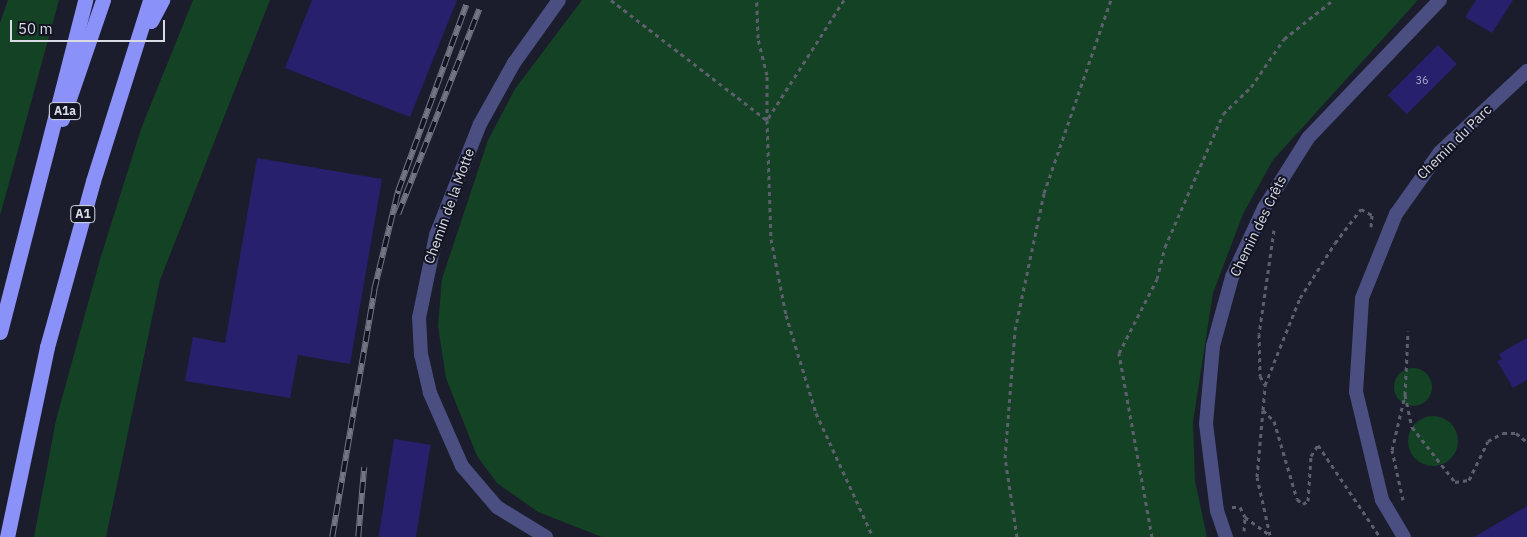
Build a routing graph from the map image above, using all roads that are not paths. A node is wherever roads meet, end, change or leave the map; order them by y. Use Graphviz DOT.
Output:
graph roads {
  1 [pos="85,0"];
  2 [pos="103,0"];
  3 [pos="150,0"];
  4 [pos="162,0"];
  5 [pos="559,0"];
  6 [pos="1440,0"];
  7 [pos="1527,71"];
  8 [pos="124,82"];
  9 [pos="27,222"];
  10 [pos="0,332"];
  11 [pos="1401,532"];
  12 [pos="7,537"];
  13 [pos="546,537"];
  14 [pos="1226,537"];
  1 -- 9 [label="highway"];
  2 -- 9 [label="highway, A1a"];
  3 -- 8 [label="highway"];
  4 -- 8 [label="highway, A1"];
  5 -- 13 [label="street, Chemin de la Motte"];
  6 -- 14 [label="street, Chemin des Crêts"];
  7 -- 11 [label="street, Chemin du Parc"];
  8 -- 12 [label="highway, A1"];
  9 -- 10 [label="highway"];
}
